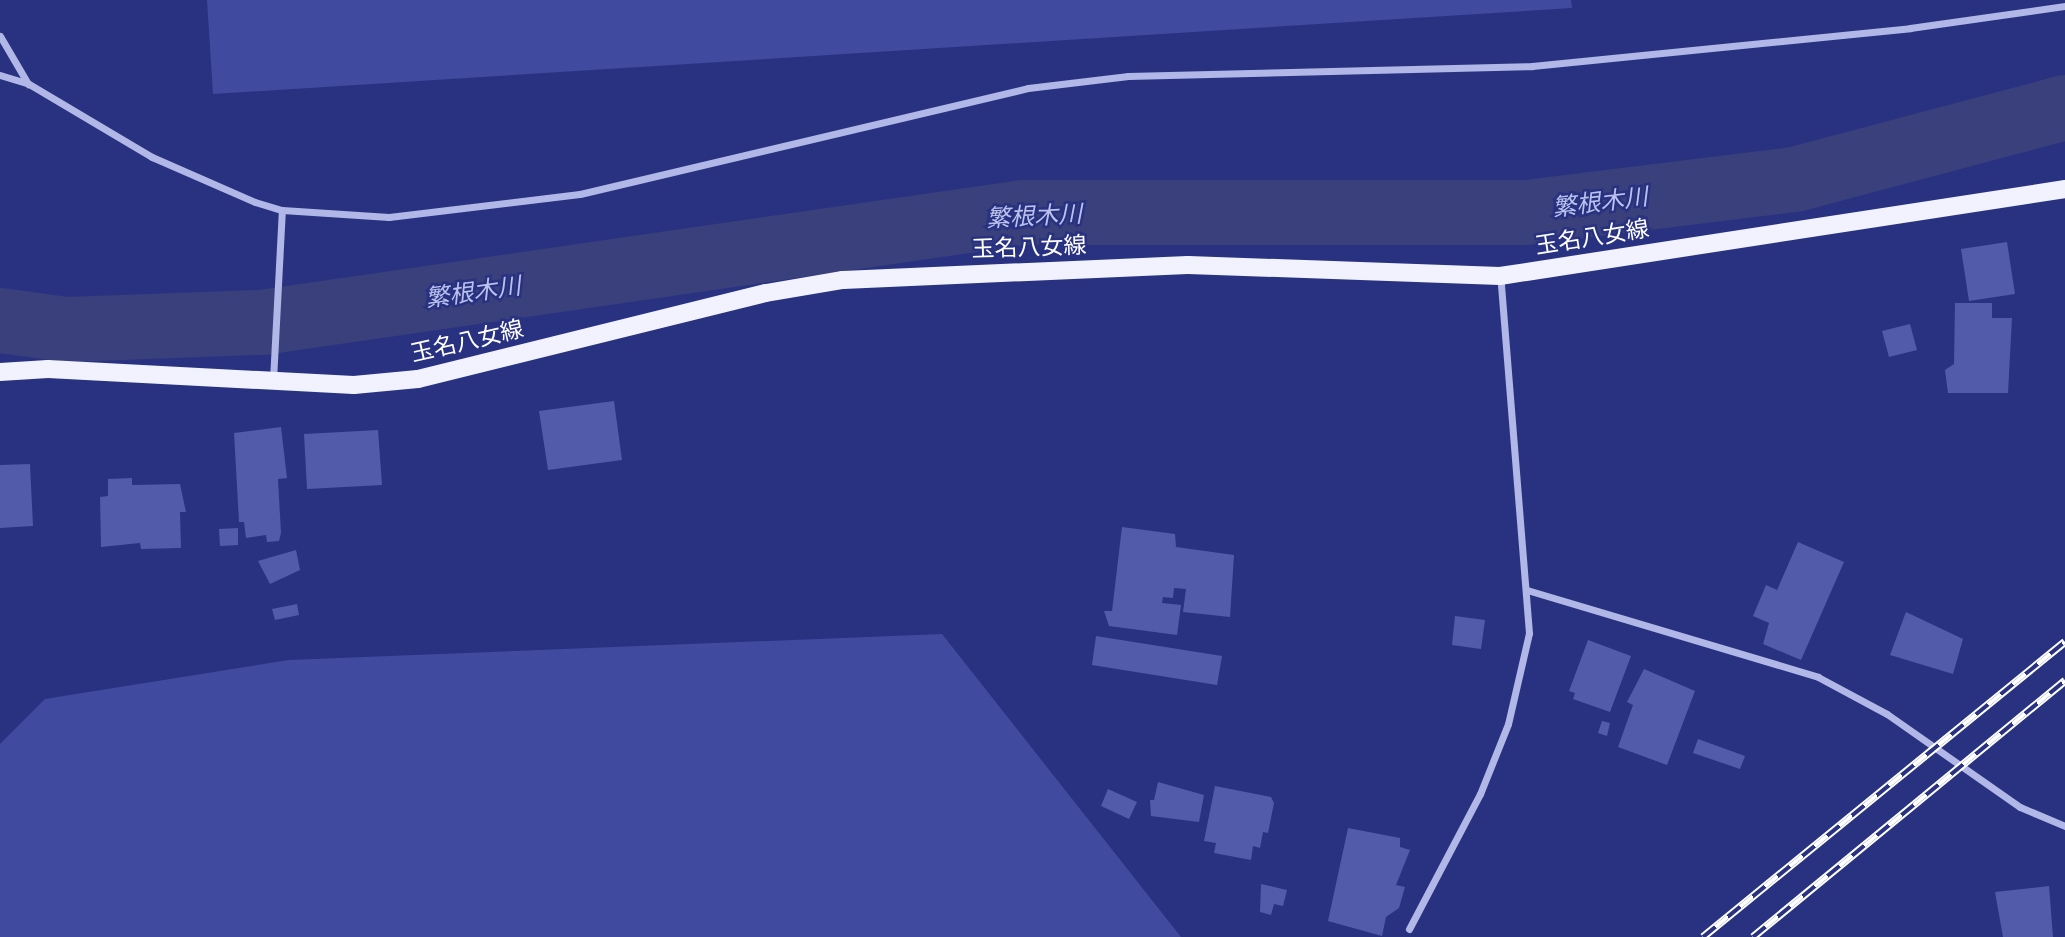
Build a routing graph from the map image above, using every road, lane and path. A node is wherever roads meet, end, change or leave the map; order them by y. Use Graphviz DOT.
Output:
graph roads {
  1 [pos="2065,6"];
  2 [pos="0,36"];
  3 [pos="0,75"];
  4 [pos="29,84"];
  5 [pos="2065,189"];
  6 [pos="282,209"];
  7 [pos="1500,276"];
  8 [pos="0,372"];
  9 [pos="273,372"];
  10 [pos="1527,590"];
  11 [pos="2065,826"];
  12 [pos="1409,929"];
  1 -- 6 [label="street"];
  2 -- 4 [label="street"];
  3 -- 4 [label="street"];
  4 -- 6 [label="street"];
  5 -- 7 [label="main road, 玉名八女線"];
  6 -- 9 [label="street"];
  7 -- 9 [label="main road, 玉名八女線"];
  7 -- 10 [label="street"];
  8 -- 9 [label="main road, 玉名八女線"];
  10 -- 11 [label="street"];
  10 -- 12 [label="street"];
}
